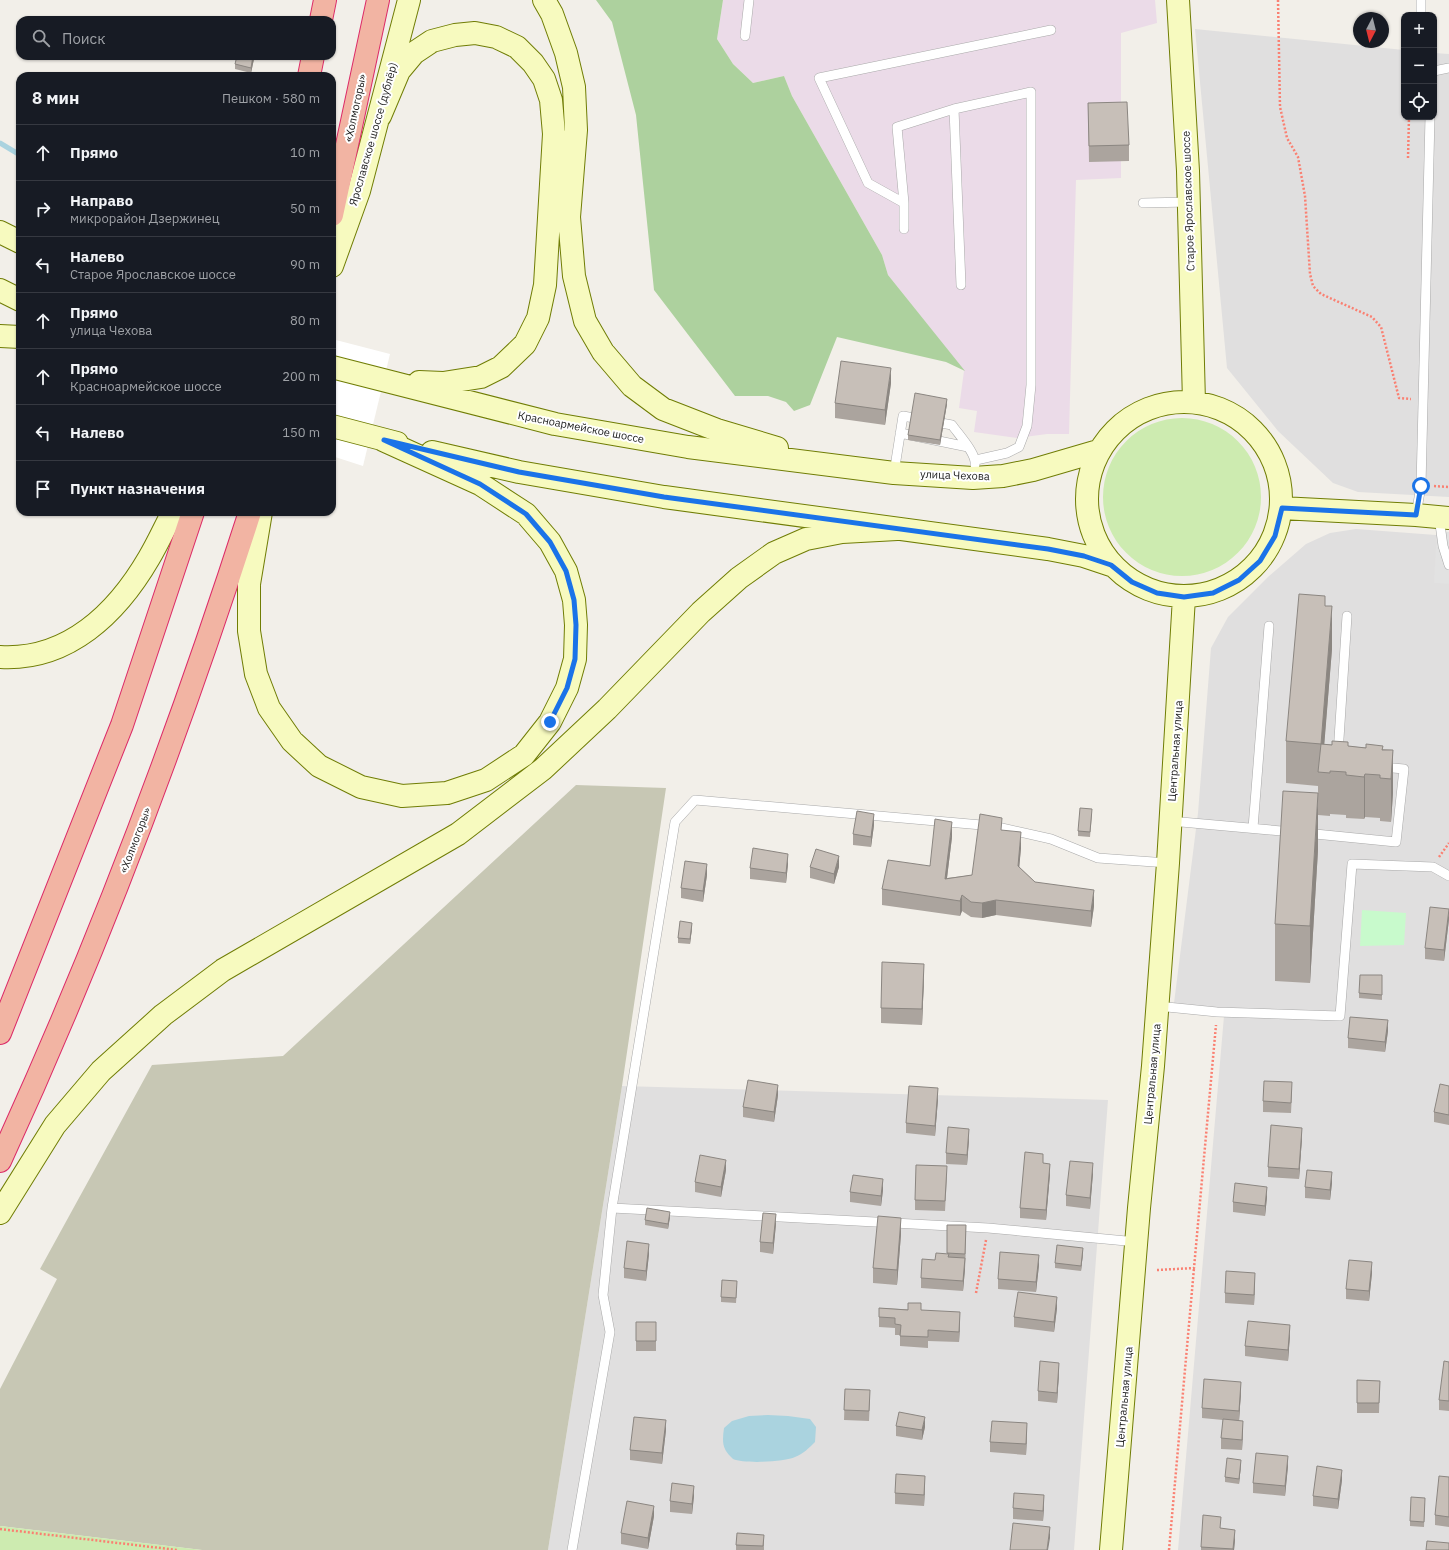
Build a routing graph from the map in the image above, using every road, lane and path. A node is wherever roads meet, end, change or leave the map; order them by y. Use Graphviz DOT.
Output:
graph roads {
  1 [pos="325,0"];
  2 [pos="378,0"];
  3 [pos="409,0"];
  4 [pos="544,0"];
  5 [pos="749,0"];
  6 [pos="1178,0"];
  7 [pos="1278,0"];
  8 [pos="1421,0"];
  9 [pos="1421,12"];
  10 [pos="322,16"];
  11 [pos="1051,30"];
  12 [pos="745,36"];
  13 [pos="312,60"];
  14 [pos="1449,68"];
  15 [pos="1437,70"];
  16 [pos="310,72"];
  17 [pos="954,109"];
  18 [pos="380,116"];
  19 [pos="1409,120"];
  20 [pos="1430,120"];
  21 [pos="1408,158"];
  22 [pos="336,196"];
  23 [pos="1189,202"];
  24 [pos="904,203"];
  25 [pos="1143,203"];
  26 [pos="904,230"];
  27 [pos="0,232"];
  28 [pos="16,240"];
  29 [pos="336,255"];
  30 [pos="961,285"];
  31 [pos="0,290"];
  32 [pos="16,298"];
  33 [pos="0,300"];
  34 [pos="16,306"];
  35 [pos="0,336"];
  36 [pos="16,337"];
  37 [pos="336,368"];
  38 [pos="383,382"];
  39 [pos="1424,401"];
  40 [pos="1194,402"];
  41 [pos="336,427"];
  42 [pos="900,433"];
  43 [pos="377,438"];
  44 [pos="968,447"];
  45 [pos="1098,451"];
  46 [pos="833,465"];
  47 [pos="974,469"];
  48 [pos="894,473"];
  49 [pos="1282,508"];
  50 [pos="1416,515"];
  51 [pos="171,516"];
  52 [pos="192,516"];
  53 [pos="249,516"];
  54 [pos="260,516"];
  55 [pos="1444,518"];
  56 [pos="897,529"];
  57 [pos="1111,565"];
  58 [pos="1449,565"];
  59 [pos="1184,597"];
  60 [pos="1347,616"];
  61 [pos="1270,626"];
  62 [pos="0,657"];
  63 [pos="1337,764"];
  64 [pos="1374,767"];
  65 [pos="1170,821"];
  66 [pos="1253,828"];
  67 [pos="1168,863"];
  68 [pos="1449,876"];
  69 [pos="1158,1006"];
  70 [pos="1217,1012"];
  71 [pos="0,1033"];
  72 [pos="0,1161"];
  73 [pos="612,1208"];
  74 [pos="0,1213"];
  75 [pos="988,1228"];
  76 [pos="1137,1242"];
  77 [pos="1194,1268"];
  78 [pos="1157,1270"];
  79 [pos="976,1293"];
  80 [pos="0,1529"];
  81 [pos="177,1550"];
  82 [pos="572,1550"];
  83 [pos="1111,1550"];
  84 [pos="1169,1550"];
  1 -- 10 [label="highway"];
  2 -- 22 [label="highway, «Холмогоры»"];
  3 -- 18 [label="main road, Ярославское шоссе (дублёр)"];
  4 -- 46 [label="main road"];
  5 -- 12 [label="lane"];
  6 -- 23 [label="main road, Старое Ярославское шоссе"];
  7 -- 39 [label="path"];
  8 -- 9 [label="lane"];
  11 -- 24 [label="lane"];
  13 -- 16 [label="highway"];
  14 -- 15 [label="lane"];
  17 -- 24 [label="lane"];
  17 -- 30 [label="lane"];
  17 -- 47 [label="lane"];
  18 -- 29 [label="main road, Ярославское шоссе (дублёр)"];
  18 -- 38 [label="main road"];
  19 -- 21 [label="path"];
  20 -- 39 [label="lane"];
  23 -- 25 [label="lane"];
  23 -- 40 [label="main road, Старое Ярославское шоссе"];
  24 -- 26 [label="lane"];
  27 -- 28 [label="main road"];
  31 -- 32 [label="main road"];
  33 -- 34 [label="main road"];
  35 -- 36 [label="main road"];
  37 -- 38 [label="main road, Красноармейское шоссе"];
  38 -- 46 [label="main road, Красноармейское шоссе"];
  39 -- 50 [label="lane"];
  40 -- 45 [label="main road"];
  40 -- 49 [label="main road"];
  41 -- 43 [label="main road"];
  42 -- 44 [label="lane"];
  42 -- 44 [label="lane"];
  42 -- 48 [label="lane"];
  43 -- 54 [label="main road"];
  43 -- 56 [label="main road"];
  44 -- 47 [label="lane"];
  45 -- 47 [label="main road, улица Чехова"];
  45 -- 57 [label="main road"];
  46 -- 48 [label="main road, улица Чехова"];
  47 -- 48 [label="main road, улица Чехова"];
  49 -- 50 [label="main road"];
  49 -- 59 [label="main road"];
  50 -- 55 [label="main road"];
  51 -- 62 [label="main road"];
  52 -- 71 [label="highway"];
  53 -- 72 [label="highway, «Холмогоры»"];
  55 -- 58 [label="lane"];
  56 -- 57 [label="main road"];
  56 -- 74 [label="main road"];
  57 -- 59 [label="main road"];
  59 -- 65 [label="main road, Центральная улица"];
  60 -- 63 [label="lane"];
  61 -- 66 [label="lane"];
  64 -- 66 [label="lane"];
  65 -- 66 [label="lane"];
  65 -- 67 [label="main road, Центральная улица"];
  67 -- 69 [label="main road, Центральная улица"];
  67 -- 73 [label="lane"];
  68 -- 70 [label="lane"];
  69 -- 70 [label="lane"];
  69 -- 76 [label="main road, Центральная улица"];
  70 -- 77 [label="path"];
  73 -- 75 [label="lane"];
  73 -- 82 [label="lane"];
  75 -- 76 [label="lane"];
  75 -- 79 [label="path"];
  76 -- 83 [label="main road, Центральная улица"];
  77 -- 78 [label="path"];
  77 -- 84 [label="path"];
  80 -- 81 [label="path"];
}
